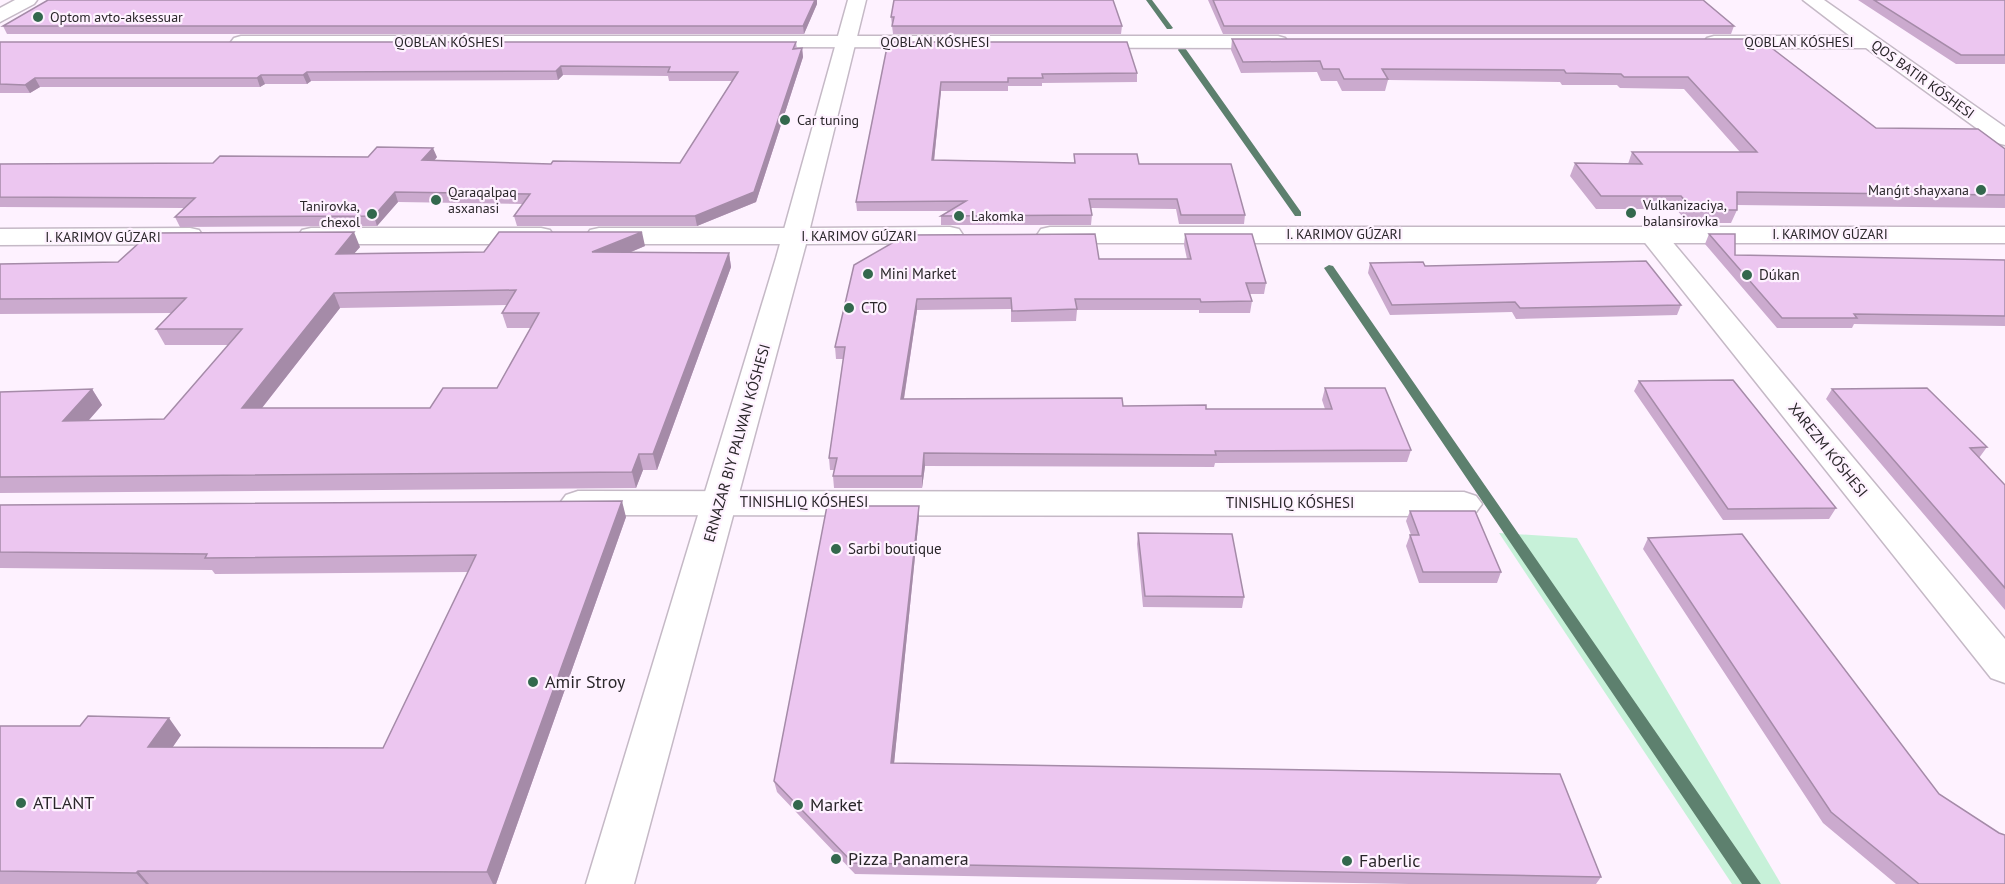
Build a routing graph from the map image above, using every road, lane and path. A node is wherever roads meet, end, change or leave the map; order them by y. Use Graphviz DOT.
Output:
graph roads {
  1 [pos="28,0"];
  2 [pos="857,0"];
  3 [pos="1812,0"];
  4 [pos="0,16"];
  5 [pos="226,42"];
  6 [pos="847,42"];
  7 [pos="1300,42"];
  8 [pos="1692,42"];
  9 [pos="1871,42"];
  10 [pos="2005,138"];
  11 [pos="1651,233"];
  12 [pos="979,235"];
  13 [pos="1026,235"];
  14 [pos="2005,235"];
  15 [pos="216,236"];
  16 [pos="288,236"];
  17 [pos="793,236"];
  18 [pos="0,237"];
  19 [pos="720,502"];
  20 [pos="544,503"];
  21 [pos="1464,504"];
  22 [pos="2005,667"];
  23 [pos="610,884"];
  1 -- 4 [label="street"];
  2 -- 6 [label="street, ERNAZAR BIY PALWAN KÓSHESI"];
  3 -- 9 [label="street"];
  5 -- 6 [label="street, QOBLAN KÓSHESI"];
  6 -- 7 [label="street, QOBLAN KÓSHESI"];
  6 -- 17 [label="street, ERNAZAR BIY PALWAN KÓSHESI"];
  8 -- 9 [label="street, QOBLAN KÓSHESI"];
  9 -- 10 [label="street"];
  11 -- 13 [label="street"];
  11 -- 14 [label="street"];
  11 -- 22 [label="street, XAREZM KÓSHESI"];
  12 -- 17 [label="street"];
  15 -- 18 [label="street"];
  16 -- 17 [label="street"];
  17 -- 19 [label="street, ERNAZAR BIY PALWAN KÓSHESI"];
  19 -- 20 [label="street"];
  19 -- 21 [label="street"];
  19 -- 23 [label="street, ERNAZAR BIY PALWAN KÓSHESI"];
}
